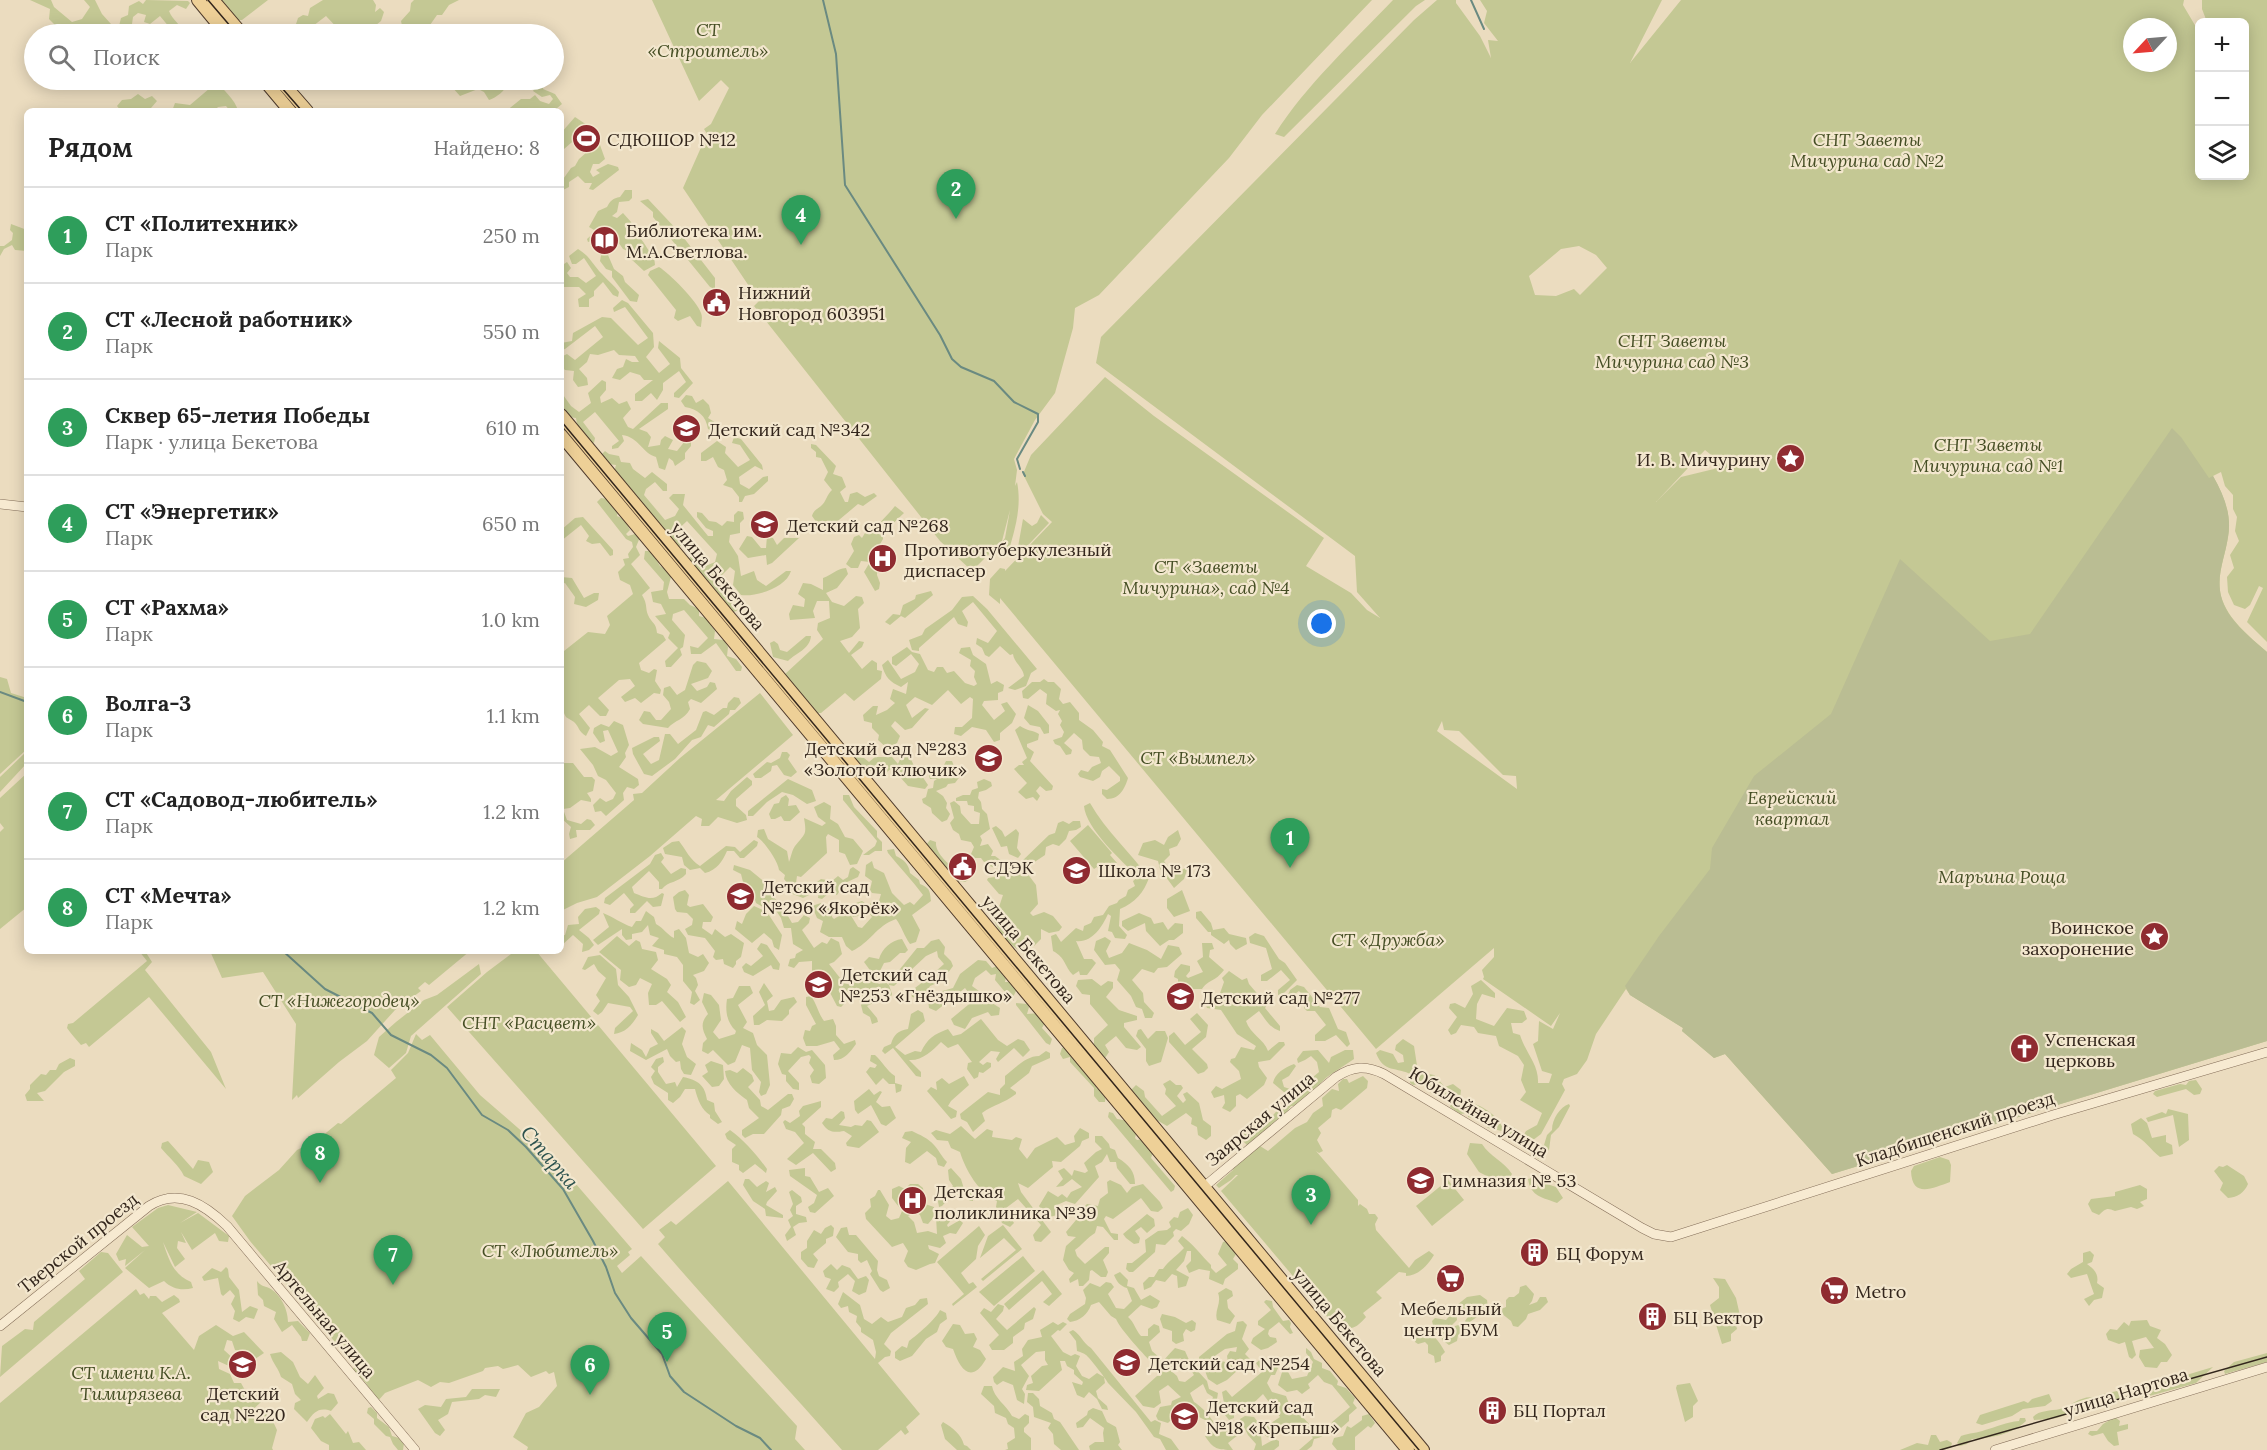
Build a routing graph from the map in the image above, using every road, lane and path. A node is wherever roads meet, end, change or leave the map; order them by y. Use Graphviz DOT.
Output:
graph roads {
  1 [pos="198,0"];
  2 [pos="213,0"];
  3 [pos="218,24"];
  4 [pos="233,24"];
  5 [pos="272,90"];
  6 [pos="289,90"];
  7 [pos="287,108"];
  8 [pos="304,108"];
  9 [pos="564,420"];
  10 [pos="564,439"];
  11 [pos="0,504"];
  12 [pos="24,507"];
  13 [pos="2267,1052"];
  14 [pos="1346,1071"];
  15 [pos="1199,1191"];
  16 [pos="211,1210"];
  17 [pos="1654,1234"];
  18 [pos="2,1326"];
  19 [pos="2267,1367"];
  20 [pos="415,1450"];
  21 [pos="1408,1450"];
  22 [pos="1423,1450"];
  23 [pos="1995,1450"];
  1 -- 3 [label="main road"];
  2 -- 4 [label="main road"];
  5 -- 7 [label="main road"];
  6 -- 8 [label="main road"];
  9 -- 15 [label="main road, улица Бекетова"];
  10 -- 15 [label="main road, улица Бекетова"];
  11 -- 12 [label="street"];
  13 -- 17 [label="street, Кладбищенский проезд"];
  14 -- 15 [label="street, Заярская улица"];
  14 -- 17 [label="street, Юбилейная улица"];
  15 -- 21 [label="main road, улица Бекетова"];
  15 -- 22 [label="main road, улица Бекетова"];
  16 -- 18 [label="street, Тверской проезд"];
  16 -- 20 [label="street, Артельная улица"];
  19 -- 23 [label="street, улица Нартова"];
}
